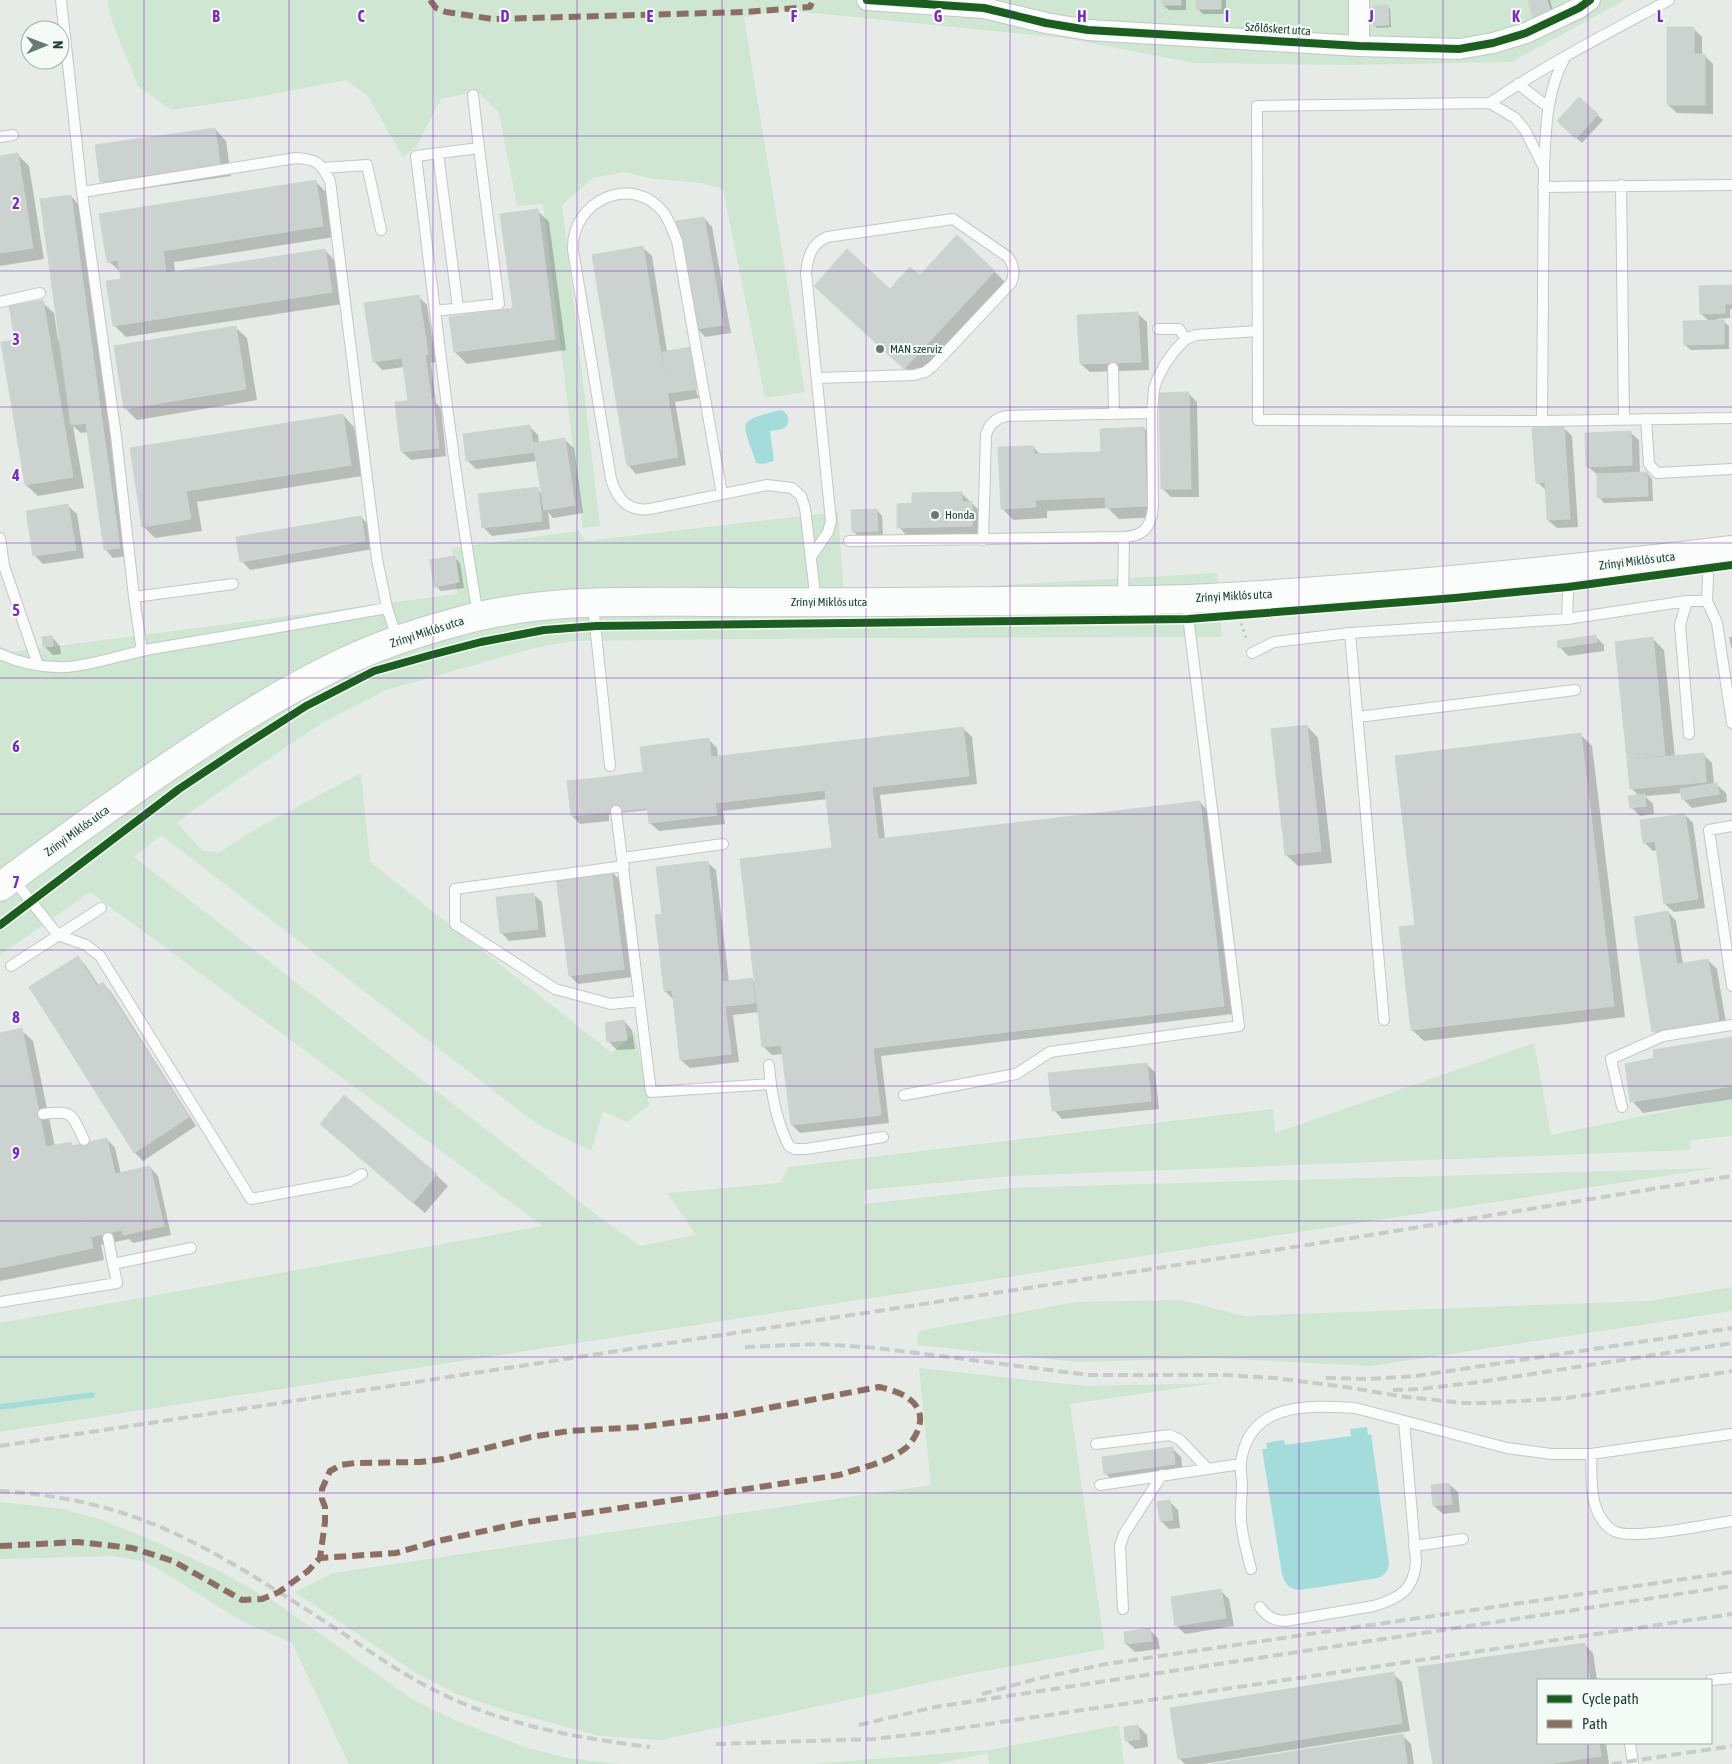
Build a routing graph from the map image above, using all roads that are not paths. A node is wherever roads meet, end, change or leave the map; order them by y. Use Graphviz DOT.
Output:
graph roads {
  1 [pos="61,0"];
  2 [pos="867,0"];
  3 [pos="1359,0"];
  4 [pos="1590,0"];
  5 [pos="1669,0"];
  6 [pos="1359,46"];
  7 [pos="1565,56"];
  8 [pos="1518,84"];
  9 [pos="473,95"];
  10 [pos="1490,103"];
  11 [pos="1548,107"];
  12 [pos="13,135"];
  13 [pos="0,137"];
  14 [pos="479,148"];
  15 [pos="438,153"];
  16 [pos="323,168"];
  17 [pos="1544,168"];
  18 [pos="1621,185"];
  19 [pos="1732,185"];
  20 [pos="1543,187"];
  21 [pos="82,192"];
  22 [pos="381,230"];
  23 [pos="40,293"];
  24 [pos="0,302"];
  25 [pos="458,308"];
  26 [pos="435,311"];
  27 [pos="1158,329"];
  28 [pos="1258,331"];
  29 [pos="1186,339"];
  30 [pos="1113,368"];
  31 [pos="817,378"];
  32 [pos="1114,414"];
  33 [pos="1152,414"];
  34 [pos="1732,418"];
  35 [pos="1624,419"];
  36 [pos="1646,419"];
  37 [pos="1542,420"];
  38 [pos="1732,469"];
  39 [pos="722,494"];
  40 [pos="1124,537"];
  41 [pos="0,538"];
  42 [pos="983,540"];
  43 [pos="849,541"];
  44 [pos="1721,551"];
  45 [pos="811,557"];
  46 [pos="1570,568"];
  47 [pos="233,584"];
  48 [pos="134,597"];
  49 [pos="1186,599"];
  50 [pos="1123,600"];
  51 [pos="1687,601"];
  52 [pos="1707,601"];
  53 [pos="816,603"];
  54 [pos="592,604"];
  55 [pos="387,608"];
  56 [pos="478,616"];
  57 [pos="1567,619"];
  58 [pos="1350,633"];
  59 [pos="398,641"];
  60 [pos="142,651"];
  61 [pos="1252,653"];
  62 [pos="0,654"];
  63 [pos="38,665"];
  64 [pos="1574,690"];
  65 [pos="1730,690"];
  66 [pos="1358,717"];
  67 [pos="1732,723"];
  68 [pos="1689,734"];
  69 [pos="610,766"];
  70 [pos="616,811"];
  71 [pos="1732,826"];
  72 [pos="723,844"];
  73 [pos="623,862"];
  74 [pos="6,882"];
  75 [pos="101,908"];
  76 [pos="58,936"];
  77 [pos="11,966"];
  78 [pos="1732,986"];
  79 [pos="640,1001"];
  80 [pos="1384,1020"];
  81 [pos="1732,1026"];
  82 [pos="769,1065"];
  83 [pos="770,1084"];
  84 [pos="904,1095"];
  85 [pos="1622,1108"];
  86 [pos="43,1114"];
  87 [pos="883,1137"];
  88 [pos="84,1140"];
  89 [pos="362,1174"];
  90 [pos="108,1238"];
  91 [pos="191,1248"];
  92 [pos="113,1264"];
  93 [pos="0,1302"];
  94 [pos="1404,1421"];
  95 [pos="1732,1434"];
  96 [pos="1096,1444"];
  97 [pos="1592,1454"];
  98 [pos="1241,1464"];
  99 [pos="1207,1468"];
  100 [pos="1162,1475"];
  101 [pos="1100,1485"];
  102 [pos="1732,1521"];
  103 [pos="1463,1539"];
  104 [pos="1414,1546"];
  105 [pos="1251,1569"];
  106 [pos="1260,1607"];
  107 [pos="1122,1609"];
  108 [pos="1732,1678"];
  109 [pos="1712,1680"];
  110 [pos="1630,1744"];
  111 [pos="1633,1764"];
  1 -- 21 [label="lane"];
  2 -- 6 [label="street, Szőlőskert utca"];
  3 -- 6 [label="street"];
  4 -- 6 [label="street, Szőlőskert utca"];
  5 -- 7 [label="lane"];
  7 -- 8 [label="lane"];
  7 -- 11 [label="lane"];
  8 -- 10 [label="lane"];
  8 -- 11 [label="lane"];
  9 -- 14 [label="lane"];
  10 -- 17 [label="lane"];
  10 -- 28 [label="lane"];
  11 -- 17 [label="lane"];
  12 -- 13 [label="lane"];
  14 -- 15 [label="lane"];
  14 -- 25 [label="lane"];
  15 -- 25 [label="lane"];
  15 -- 26 [label="lane"];
  16 -- 21 [label="lane"];
  16 -- 22 [label="lane"];
  16 -- 55 [label="lane"];
  17 -- 20 [label="lane"];
  18 -- 19 [label="lane"];
  18 -- 20 [label="lane"];
  18 -- 35 [label="lane"];
  20 -- 37 [label="lane"];
  21 -- 48 [label="lane"];
  23 -- 24 [label="lane"];
  25 -- 26 [label="lane"];
  26 -- 56 [label="lane"];
  27 -- 29 [label="lane"];
  28 -- 29 [label="lane"];
  28 -- 37 [label="lane"];
  29 -- 33 [label="lane"];
  30 -- 32 [label="lane"];
  31 -- 31 [label="lane"];
  31 -- 45 [label="lane"];
  32 -- 33 [label="lane"];
  32 -- 42 [label="lane"];
  33 -- 40 [label="lane"];
  34 -- 36 [label="lane"];
  35 -- 36 [label="lane"];
  35 -- 37 [label="lane"];
  36 -- 38 [label="lane"];
  39 -- 39 [label="lane"];
  39 -- 45 [label="lane"];
  40 -- 42 [label="lane"];
  40 -- 50 [label="lane"];
  41 -- 63 [label="lane"];
  42 -- 43 [label="lane"];
  44 -- 46 [label="main road, Zrínyi Miklós utca"];
  44 -- 52 [label="lane"];
  45 -- 53 [label="lane"];
  46 -- 49 [label="main road, Zrínyi Miklós utca"];
  46 -- 57 [label="lane"];
  47 -- 48 [label="lane"];
  48 -- 60 [label="lane"];
  49 -- 50 [label="main road, Zrínyi Miklós utca"];
  49 -- 84 [label="lane"];
  50 -- 53 [label="main road, Zrínyi Miklós utca"];
  51 -- 52 [label="lane"];
  51 -- 57 [label="lane"];
  51 -- 68 [label="lane"];
  52 -- 65 [label="lane"];
  53 -- 54 [label="main road, Zrínyi Miklós utca"];
  54 -- 56 [label="main road, Zrínyi Miklós utca"];
  54 -- 69 [label="lane"];
  55 -- 59 [label="lane"];
  55 -- 60 [label="lane"];
  56 -- 59 [label="main road, Zrínyi Miklós utca"];
  57 -- 58 [label="lane"];
  58 -- 61 [label="lane"];
  58 -- 66 [label="lane"];
  59 -- 74 [label="main road, Zrínyi Miklós utca"];
  60 -- 63 [label="lane"];
  62 -- 63 [label="lane"];
  64 -- 66 [label="lane"];
  65 -- 67 [label="lane"];
  66 -- 80 [label="lane"];
  70 -- 73 [label="lane"];
  71 -- 78 [label="lane"];
  72 -- 73 [label="lane"];
  73 -- 79 [label="lane"];
  73 -- 79 [label="lane"];
  74 -- 76 [label="lane"];
  75 -- 76 [label="lane"];
  76 -- 77 [label="lane"];
  76 -- 89 [label="lane"];
  79 -- 83 [label="lane"];
  81 -- 85 [label="lane"];
  82 -- 83 [label="lane"];
  83 -- 87 [label="lane"];
  86 -- 88 [label="lane"];
  90 -- 92 [label="lane"];
  91 -- 92 [label="lane"];
  92 -- 93 [label="lane"];
  94 -- 97 [label="lane"];
  94 -- 98 [label="lane"];
  94 -- 104 [label="lane"];
  95 -- 97 [label="lane"];
  96 -- 99 [label="lane"];
  97 -- 102 [label="lane"];
  98 -- 99 [label="lane"];
  98 -- 105 [label="lane"];
  99 -- 100 [label="lane"];
  100 -- 101 [label="lane"];
  100 -- 107 [label="lane"];
  103 -- 104 [label="lane"];
  104 -- 106 [label="lane"];
  108 -- 109 [label="lane"];
  110 -- 111 [label="lane"];
}
